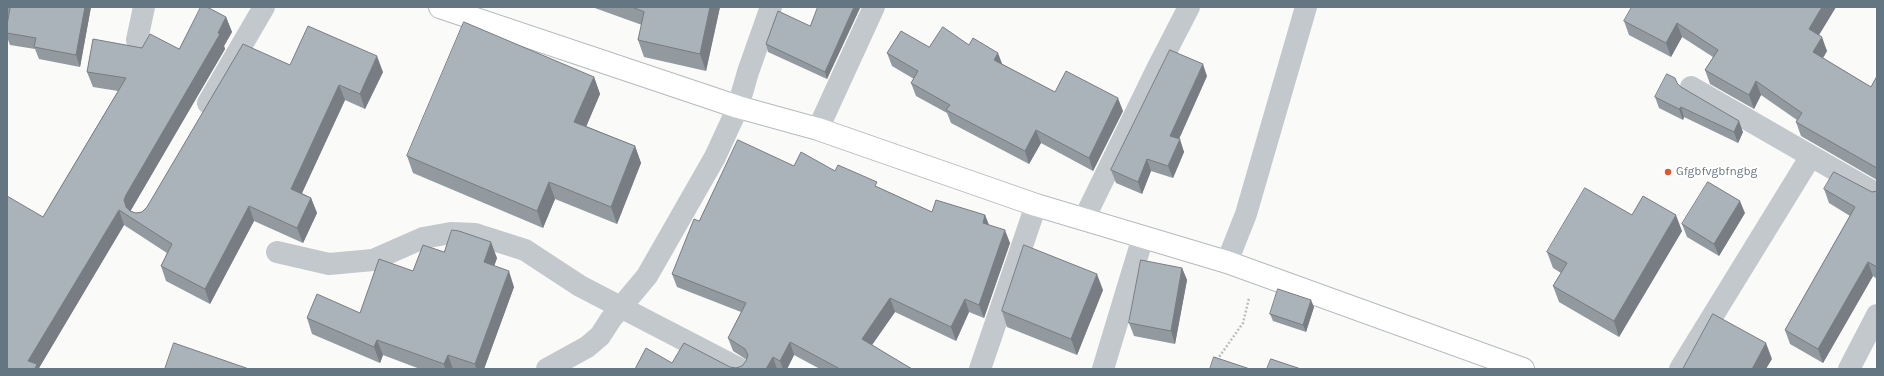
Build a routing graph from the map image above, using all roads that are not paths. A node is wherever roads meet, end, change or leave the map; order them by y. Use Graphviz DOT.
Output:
graph roads {
  1 [pos="144,7"];
  2 [pos="264,7"];
  3 [pos="440,7"];
  4 [pos="771,7"];
  5 [pos="874,7"];
  6 [pos="1189,7"];
  7 [pos="1306,7"];
  8 [pos="137,40"];
  9 [pos="1691,87"];
  10 [pos="738,107"];
  11 [pos="197,122"];
  12 [pos="818,129"];
  13 [pos="1811,156"];
  14 [pos="1877,194"];
  15 [pos="1036,205"];
  16 [pos="1084,219"];
  17 [pos="1143,238"];
  18 [pos="277,252"];
  19 [pos="1227,262"];
  20 [pos="621,307"];
  21 [pos="1877,315"];
  22 [pos="547,369"];
  23 [pos="740,369"];
  24 [pos="980,369"];
  25 [pos="1103,369"];
  26 [pos="1523,369"];
  27 [pos="1680,369"];
  28 [pos="1849,369"];
  1 -- 8 [label="street"];
  2 -- 11 [label="street"];
  3 -- 10 [label="main road"];
  4 -- 10 [label="street"];
  5 -- 12 [label="street"];
  6 -- 16 [label="street"];
  7 -- 19 [label="street"];
  9 -- 13 [label="street"];
  10 -- 12 [label="main road"];
  10 -- 20 [label="street"];
  12 -- 15 [label="main road"];
  13 -- 14 [label="street"];
  13 -- 27 [label="street"];
  15 -- 16 [label="main road"];
  15 -- 24 [label="street"];
  16 -- 17 [label="main road"];
  17 -- 19 [label="main road"];
  17 -- 25 [label="street"];
  18 -- 20 [label="street"];
  19 -- 26 [label="main road"];
  20 -- 22 [label="street"];
  20 -- 23 [label="street"];
  21 -- 28 [label="street"];
}
